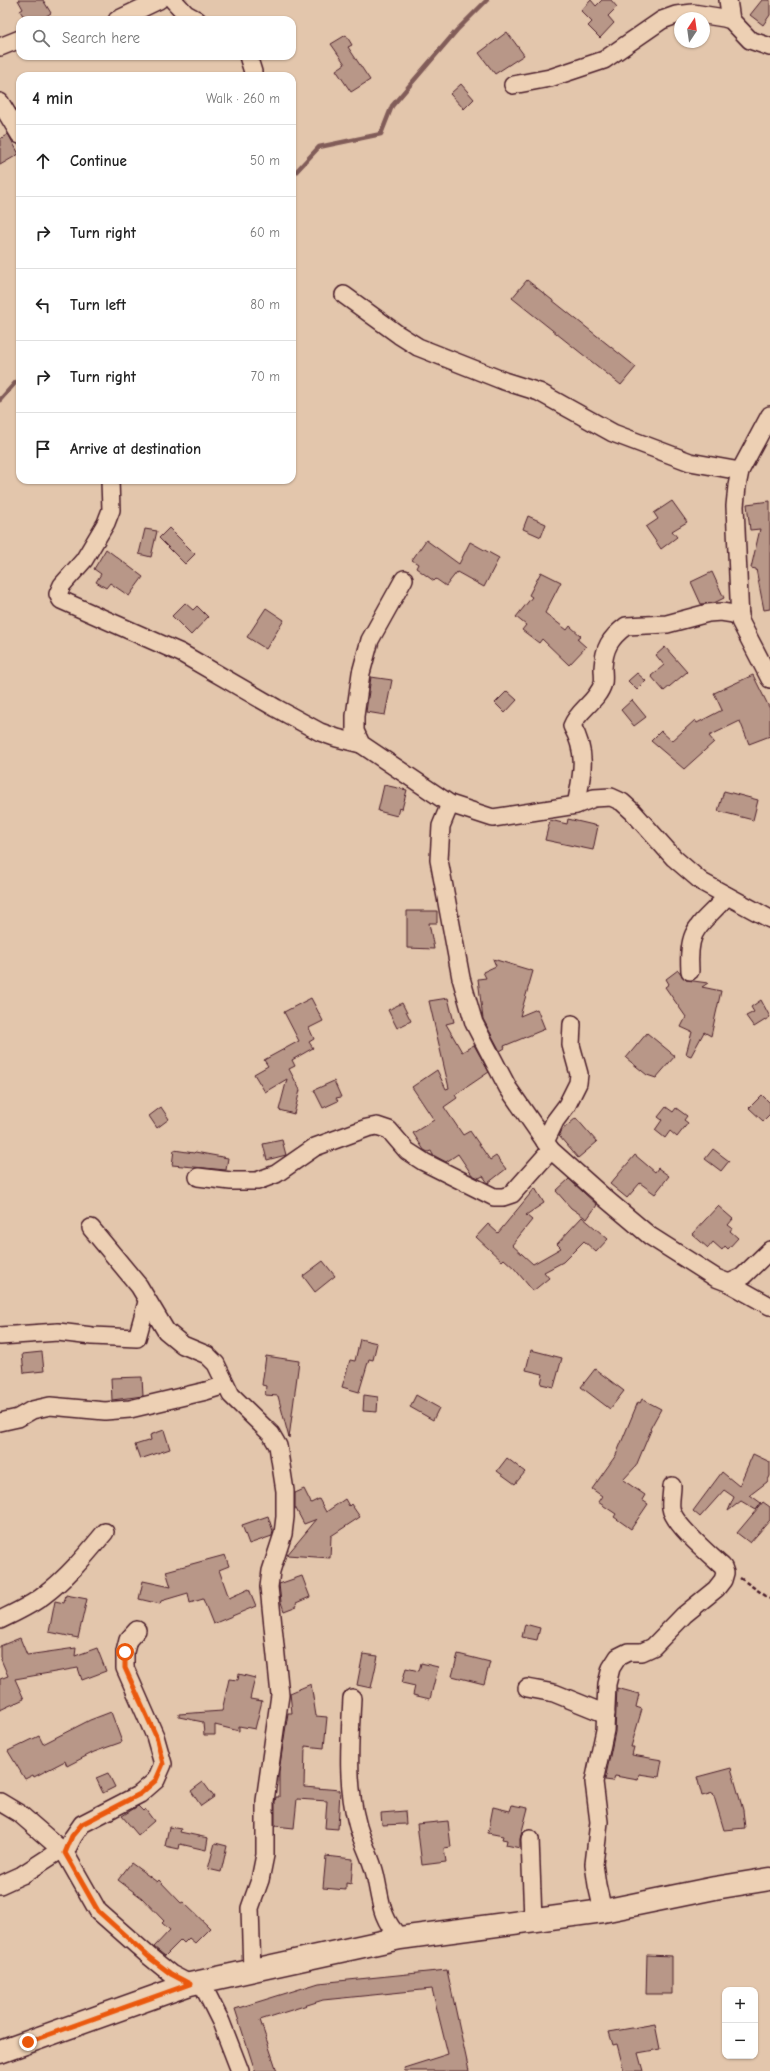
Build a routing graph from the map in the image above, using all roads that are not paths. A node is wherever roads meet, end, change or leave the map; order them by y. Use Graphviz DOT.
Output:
graph roads {
  1 [pos="159,0"];
  2 [pos="173,0"];
  3 [pos="728,0"];
  4 [pos="125,16"];
  5 [pos="190,16"];
  6 [pos="730,20"];
  7 [pos="16,41"];
  8 [pos="0,47"];
  9 [pos="770,47"];
  10 [pos="249,60"];
  11 [pos="253,72"];
  12 [pos="513,85"];
  13 [pos="0,102"];
  14 [pos="16,128"];
  15 [pos="344,295"];
  16 [pos="770,415"];
  17 [pos="740,471"];
  18 [pos="110,484"];
  19 [pos="404,579"];
  20 [pos="740,615"];
  21 [pos="770,679"];
  22 [pos="361,744"];
  23 [pos="450,804"];
  24 [pos="576,805"];
  25 [pos="727,896"];
  26 [pos="770,919"];
  27 [pos="690,971"];
  28 [pos="572,1024"];
  29 [pos="548,1146"];
  30 [pos="198,1176"];
  31 [pos="92,1228"];
  32 [pos="770,1250"];
  33 [pos="729,1283"];
  34 [pos="147,1302"];
  35 [pos="770,1306"];
  36 [pos="0,1336"];
  37 [pos="225,1385"];
  38 [pos="0,1422"];
  39 [pos="672,1486"];
  40 [pos="105,1532"];
  41 [pos="0,1620"];
  42 [pos="137,1630"];
  43 [pos="527,1688"];
  44 [pos="352,1698"];
  45 [pos="606,1714"];
  46 [pos="0,1802"];
  47 [pos="530,1839"];
  48 [pos="63,1851"];
  49 [pos="770,1879"];
  50 [pos="0,1885"];
  51 [pos="603,1911"];
  52 [pos="533,1920"];
  53 [pos="400,1938"];
  54 [pos="252,1972"];
  55 [pos="196,1983"];
  56 [pos="0,2052"];
  57 [pos="240,2071"];
  1 -- 4 [label="street"];
  2 -- 5 [label="street"];
  3 -- 6 [label="street"];
  6 -- 9 [label="street"];
  6 -- 12 [label="street"];
  7 -- 8 [label="street"];
  10 -- 11 [label="street"];
  13 -- 14 [label="street"];
  15 -- 17 [label="street"];
  16 -- 17 [label="street"];
  17 -- 20 [label="street"];
  18 -- 22 [label="street"];
  19 -- 22 [label="street"];
  20 -- 21 [label="street"];
  20 -- 24 [label="street"];
  22 -- 23 [label="street"];
  23 -- 24 [label="street"];
  23 -- 29 [label="street"];
  24 -- 25 [label="street"];
  25 -- 26 [label="street"];
  25 -- 27 [label="street"];
  28 -- 29 [label="street"];
  29 -- 30 [label="street"];
  29 -- 33 [label="street"];
  31 -- 34 [label="street"];
  32 -- 33 [label="street"];
  33 -- 35 [label="street"];
  34 -- 36 [label="street"];
  34 -- 37 [label="street"];
  37 -- 38 [label="street"];
  37 -- 54 [label="street"];
  39 -- 45 [label="street"];
  40 -- 41 [label="street"];
  42 -- 48 [label="street"];
  43 -- 45 [label="street"];
  44 -- 53 [label="street"];
  45 -- 51 [label="street"];
  46 -- 48 [label="street"];
  47 -- 52 [label="street"];
  48 -- 50 [label="street"];
  48 -- 55 [label="street"];
  49 -- 51 [label="street"];
  51 -- 52 [label="street"];
  52 -- 53 [label="street"];
  53 -- 54 [label="street"];
  54 -- 55 [label="street"];
  55 -- 56 [label="street"];
  55 -- 57 [label="street"];
}
